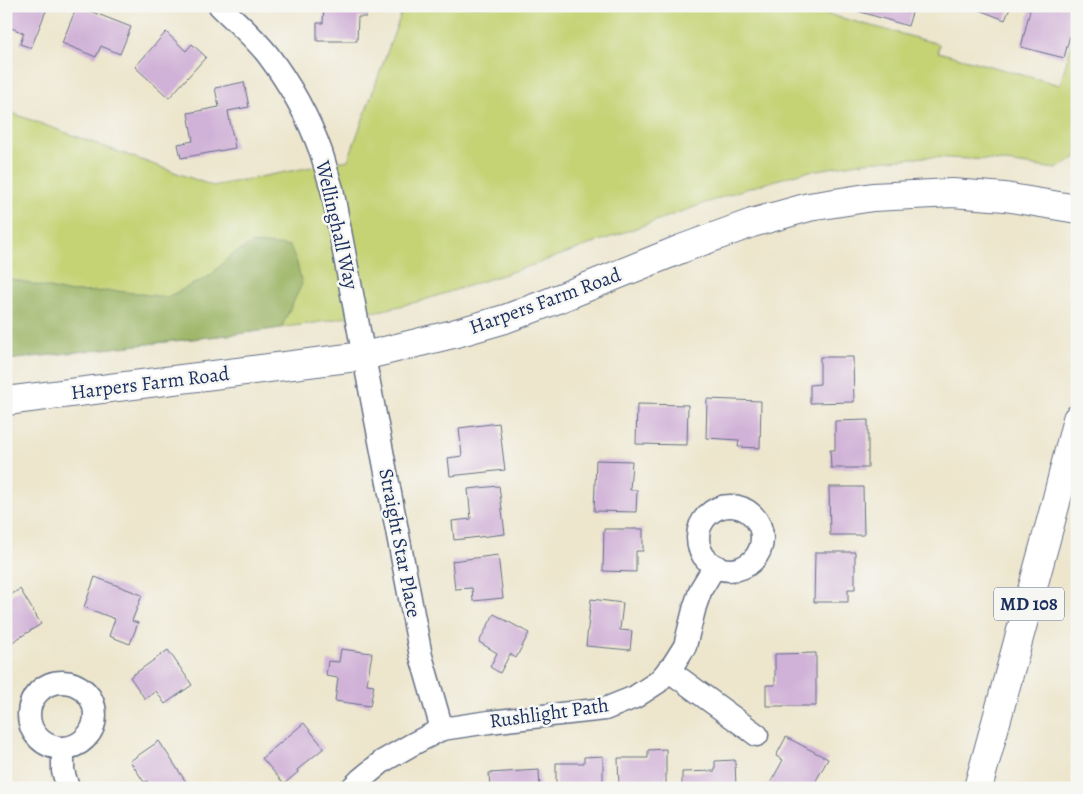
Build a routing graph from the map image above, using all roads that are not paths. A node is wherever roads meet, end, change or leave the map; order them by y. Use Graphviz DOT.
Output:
graph roads {
  1 [pos="220,6"];
  2 [pos="1077,208"];
  3 [pos="364,356"];
  4 [pos="6,401"];
  5 [pos="1077,419"];
  6 [pos="714,566"];
  7 [pos="668,670"];
  8 [pos="442,729"];
  9 [pos="757,735"];
  10 [pos="63,748"];
  11 [pos="68,788"];
  12 [pos="352,788"];
  13 [pos="978,788"];
  1 -- 3 [label="street, Wellinghall Way"];
  2 -- 3 [label="main road, Harpers Farm Road"];
  3 -- 4 [label="main road, Harpers Farm Road"];
  3 -- 8 [label="street, Straight Star Place"];
  5 -- 13 [label="main road, MD 108"];
  6 -- 7 [label="street, Rushlight Path"];
  7 -- 8 [label="street, Rushlight Path"];
  7 -- 9 [label="street"];
  8 -- 12 [label="street, Rushlight Path"];
  10 -- 11 [label="street"];
}
